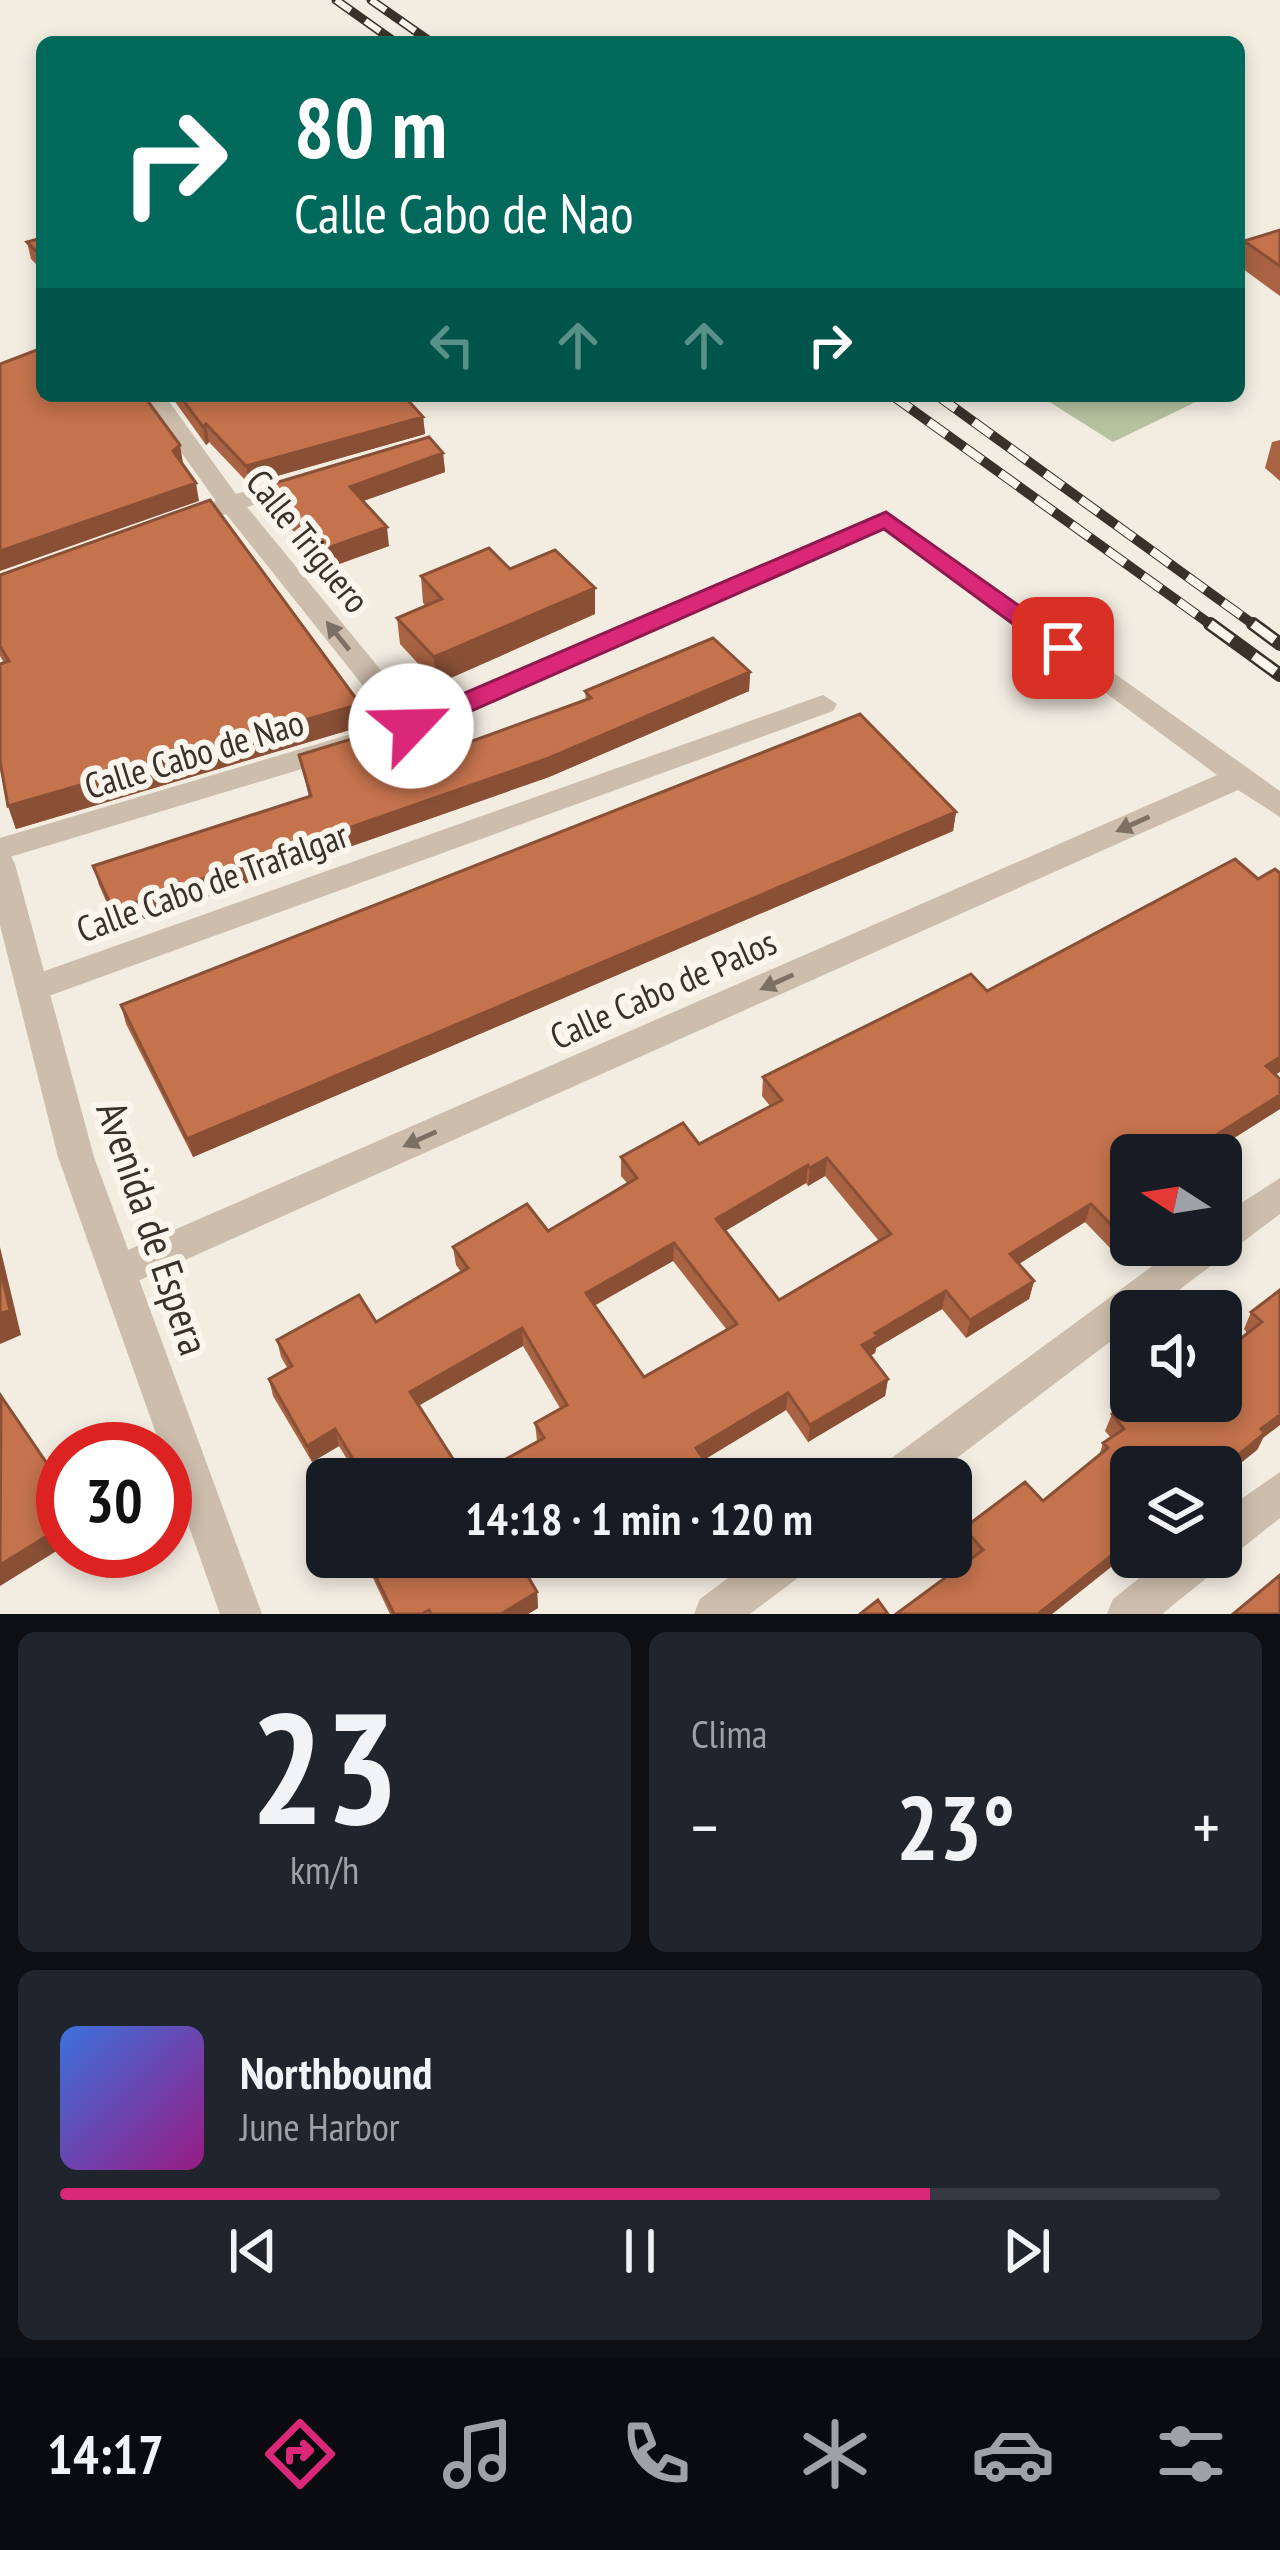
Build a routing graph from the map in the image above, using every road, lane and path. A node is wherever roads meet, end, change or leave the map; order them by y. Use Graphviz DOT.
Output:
graph roads {
  1 [pos="157,402"];
  2 [pos="318,477"];
  3 [pos="230,503"];
  4 [pos="146,532"];
  5 [pos="823,704"];
  6 [pos="411,726"];
  7 [pos="1240,777"];
  8 [pos="1280,806"];
  9 [pos="0,849"];
  10 [pos="0,864"];
  11 [pos="34,988"];
  12 [pos="1280,1192"];
  13 [pos="1242,1221"];
  14 [pos="1182,1266"];
  15 [pos="118,1272"];
  16 [pos="924,1458"];
  17 [pos="1280,1492"];
  18 [pos="1242,1522"];
  19 [pos="763,1578"];
  20 [pos="1173,1578"];
  21 [pos="241,1614"];
  22 [pos="715,1614"];
  23 [pos="1128,1614"];
  1 -- 3 [label="street, Calle Triguero"];
  2 -- 3 [label="street"];
  3 -- 4 [label="street"];
  6 -- 3 [label="street, Calle Triguero, one-way"];
  5 -- 11 [label="street, Calle Cabo de Trafalgar"];
  6 -- 7 [label="street, Calle Cabo de Nao"];
  6 -- 9 [label="street, Calle Cabo de Nao"];
  7 -- 8 [label="street, Calle Cabo de Nao"];
  7 -- 15 [label="street, Calle Cabo de Palos, one-way"];
  10 -- 11 [label="street, Avenida de Espera"];
  11 -- 15 [label="street, Avenida de Espera"];
  12 -- 13 [label="street"];
  14 -- 16 [label="street"];
  15 -- 21 [label="street, Avenida de Espera"];
  17 -- 18 [label="street"];
  19 -- 22 [label="street"];
  20 -- 23 [label="street"];
}
